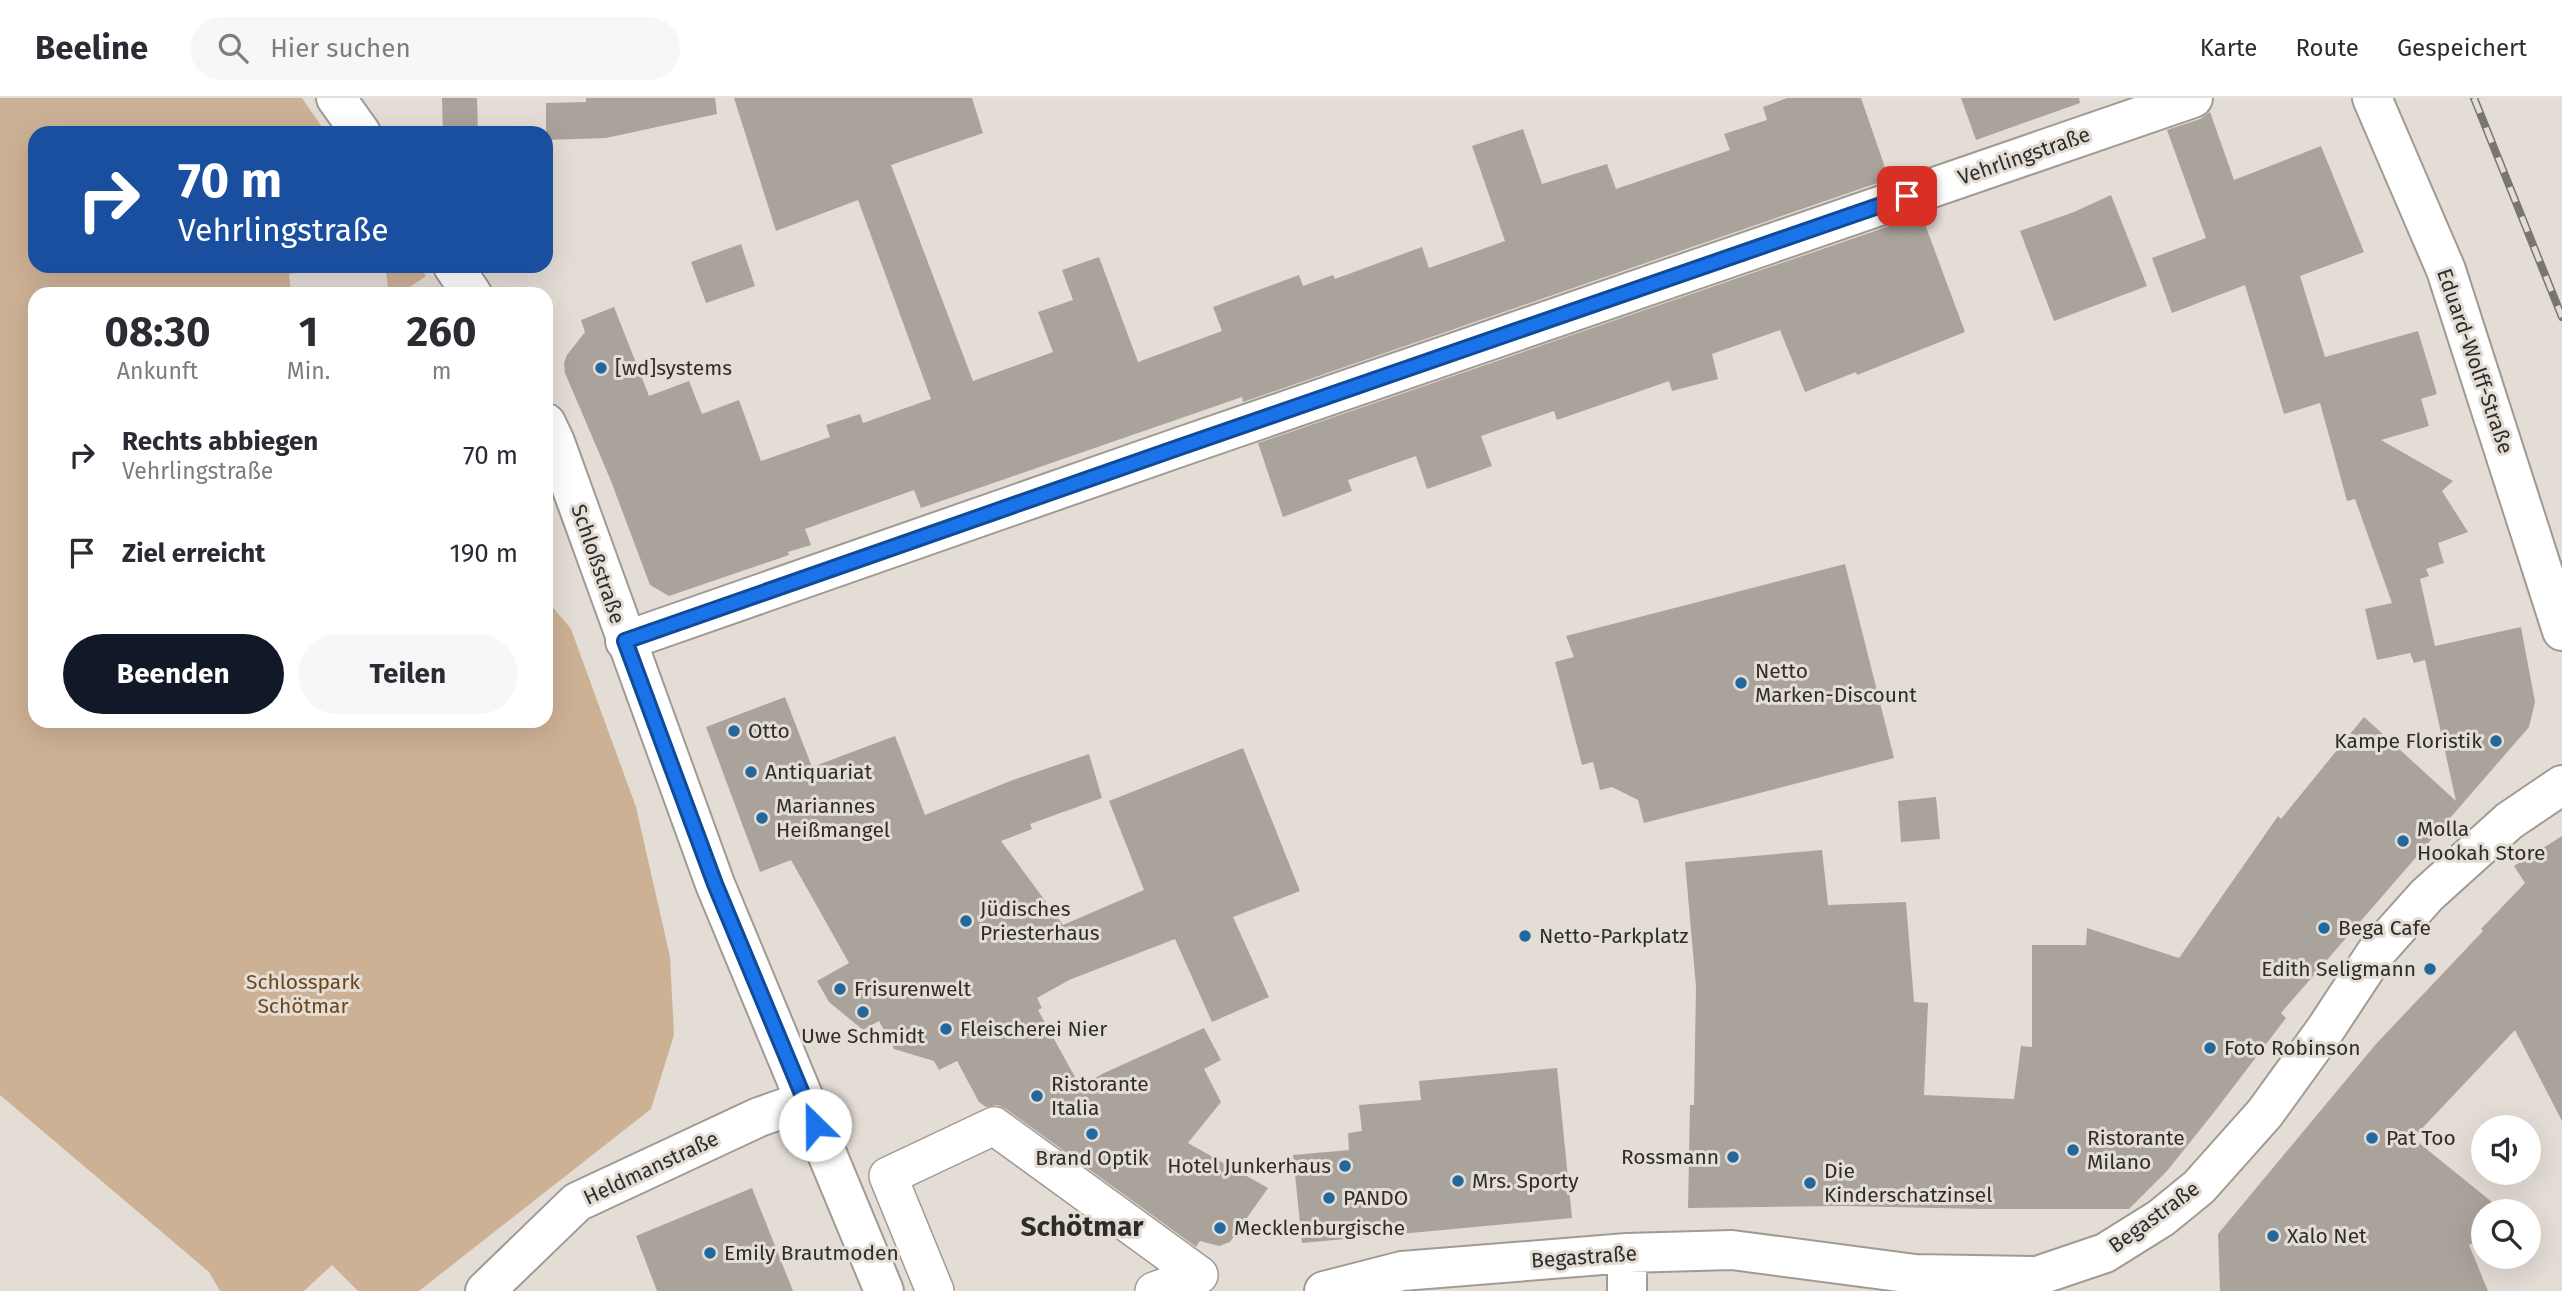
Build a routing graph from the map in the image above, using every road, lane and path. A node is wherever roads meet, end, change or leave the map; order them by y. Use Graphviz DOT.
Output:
graph roads {
  1 [pos="337,98"];
  2 [pos="2193,98"];
  3 [pos="2372,98"];
  4 [pos="356,126"];
  5 [pos="553,438"];
  6 [pos="2562,631"];
  7 [pos="625,641"];
  8 [pos="2562,785"];
  9 [pos="805,1101"];
  10 [pos="1627,1253"];
  11 [pos="2037,1284"];
  12 [pos="485,1291"];
  13 [pos="884,1291"];
  14 [pos="935,1291"];
  15 [pos="1154,1291"];
  16 [pos="1324,1291"];
  17 [pos="1627,1291"];
  1 -- 4 [label="street"];
  2 -- 7 [label="street, Vehrlingstraße"];
  3 -- 6 [label="street, Eduard-Wolff-Straße"];
  5 -- 7 [label="street, Schloßstraße"];
  7 -- 9 [label="street, Schloßstraße"];
  8 -- 11 [label="street, Begastraße"];
  9 -- 12 [label="street, Heldmanstraße"];
  9 -- 13 [label="street, Schloßstraße"];
  10 -- 11 [label="street, Begastraße"];
  10 -- 16 [label="street, Begastraße"];
  10 -- 17 [label="street"];
  14 -- 15 [label="street"];
}
